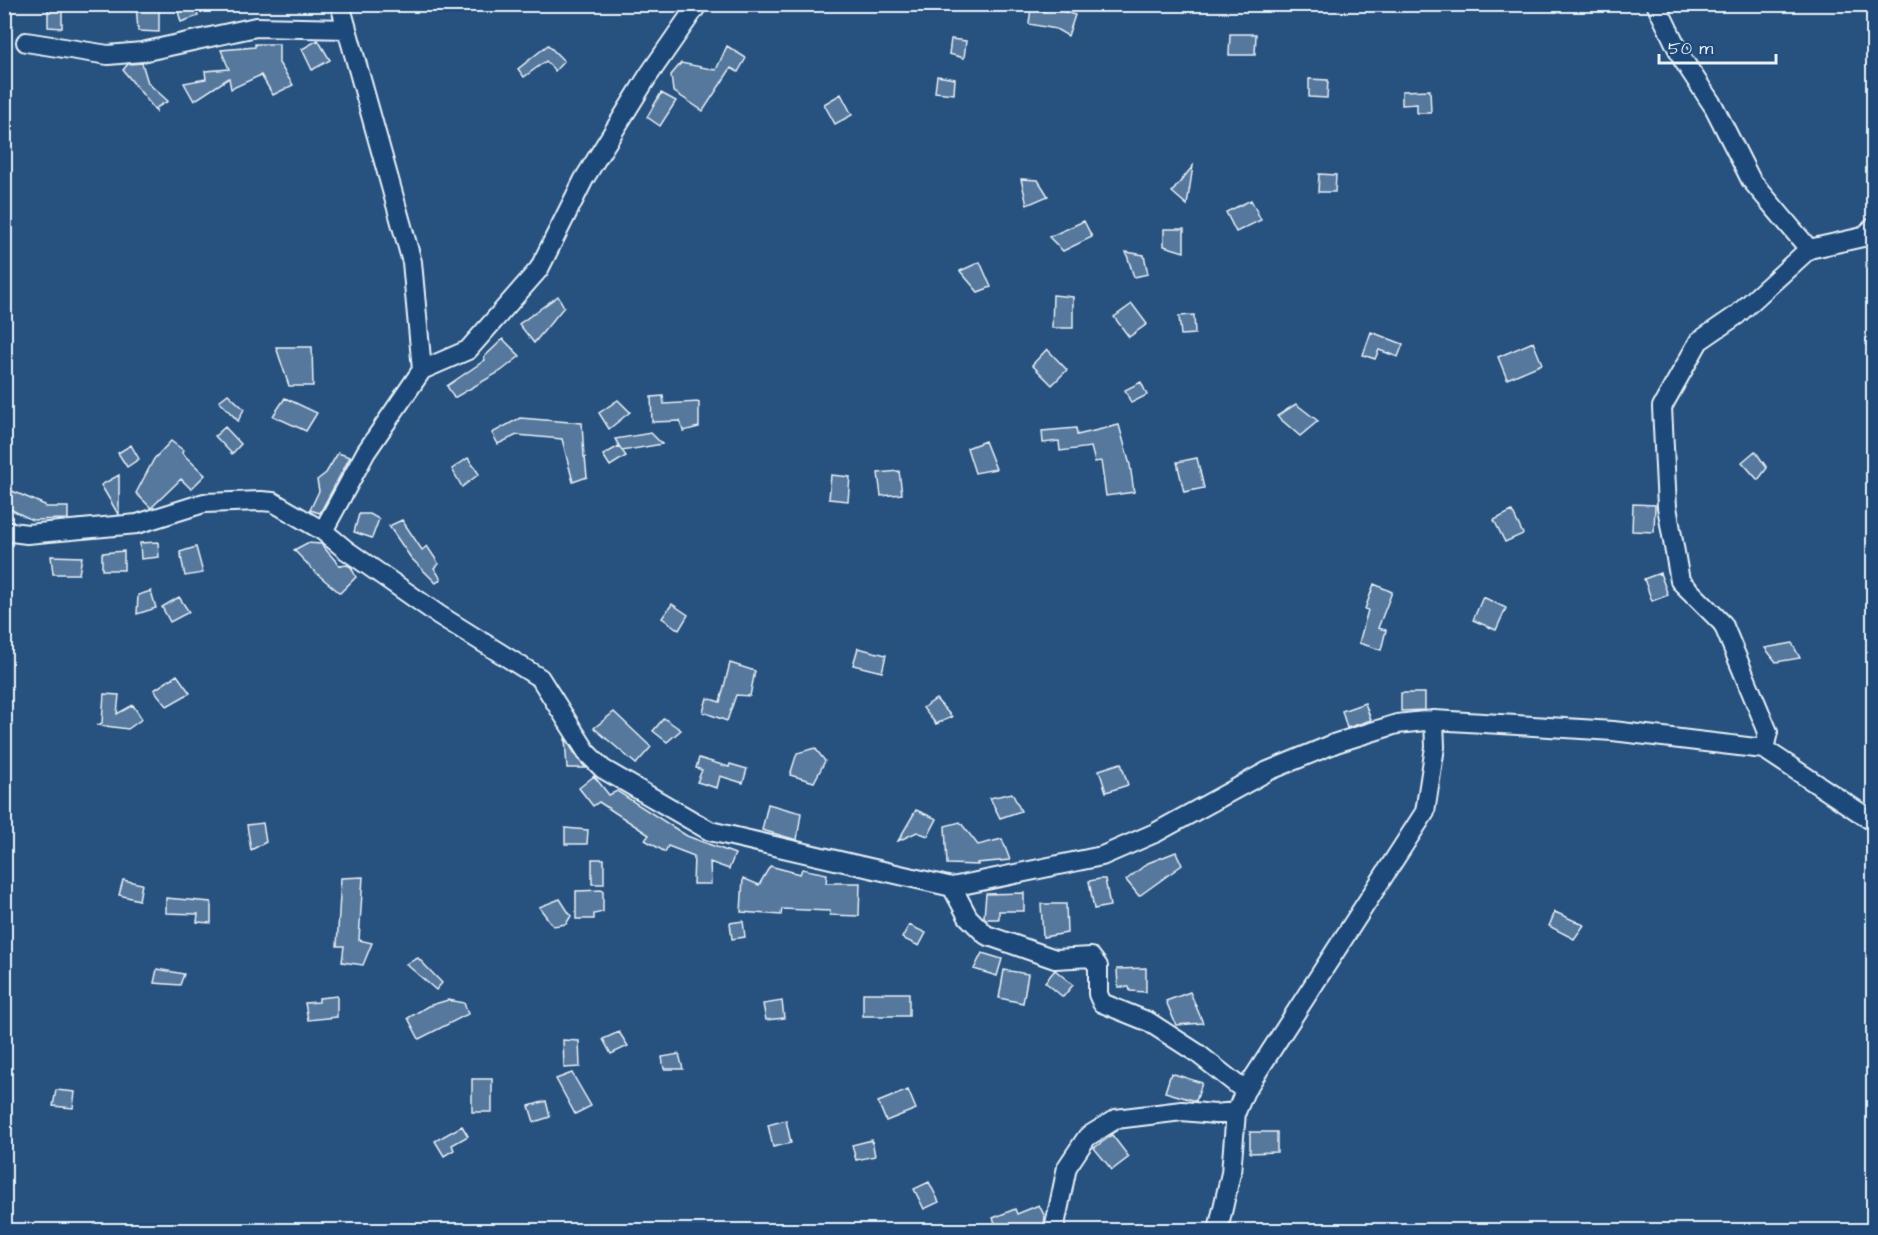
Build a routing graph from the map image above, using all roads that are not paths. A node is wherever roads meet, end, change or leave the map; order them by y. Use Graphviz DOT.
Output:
graph roads {
  1 [pos="340,4"];
  2 [pos="698,4"];
  3 [pos="1656,4"];
  4 [pos="347,30"];
  5 [pos="26,42"];
  6 [pos="1874,227"];
  7 [pos="1809,249"];
  8 [pos="422,370"];
  9 [pos="4,531"];
  10 [pos="323,531"];
  11 [pos="1434,720"];
  12 [pos="1764,749"];
  13 [pos="1874,822"];
  14 [pos="952,887"];
  15 [pos="1245,1091"];
  16 [pos="1236,1112"];
  17 [pos="1054,1230"];
  18 [pos="1218,1230"];
  1 -- 4 [label="street"];
  2 -- 8 [label="street"];
  3 -- 7 [label="street"];
  4 -- 5 [label="street"];
  4 -- 8 [label="street"];
  6 -- 7 [label="street"];
  7 -- 12 [label="street"];
  8 -- 10 [label="street"];
  9 -- 10 [label="street"];
  10 -- 14 [label="street"];
  11 -- 12 [label="street"];
  11 -- 14 [label="street"];
  11 -- 15 [label="street"];
  12 -- 13 [label="street"];
  14 -- 15 [label="street"];
  15 -- 16 [label="street"];
  16 -- 17 [label="street"];
  16 -- 18 [label="street"];
}
